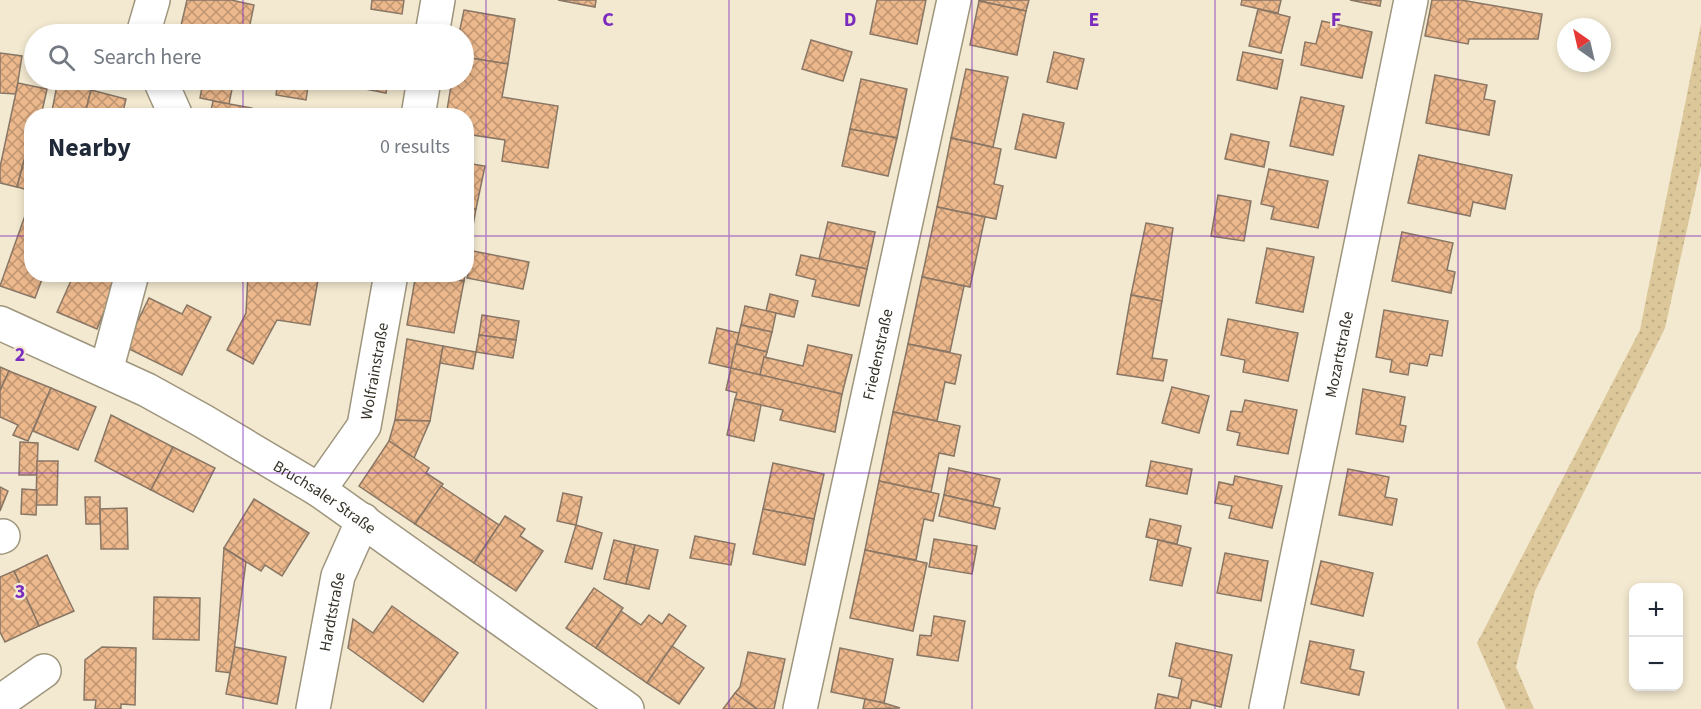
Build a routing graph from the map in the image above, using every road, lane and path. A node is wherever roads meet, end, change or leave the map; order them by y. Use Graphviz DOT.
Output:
graph roads {
  1 [pos="153,0"];
  2 [pos="438,0"];
  3 [pos="954,0"];
  4 [pos="1411,0"];
  5 [pos="146,24"];
  6 [pos="434,24"];
  7 [pos="164,90"];
  8 [pos="422,90"];
  9 [pos="172,108"];
  10 [pos="419,108"];
  11 [pos="130,282"];
  12 [pos="390,282"];
  13 [pos="0,323"];
  14 [pos="106,371"];
  15 [pos="320,490"];
  16 [pos="363,520"];
  17 [pos="44,671"];
  18 [pos="0,702"];
  19 [pos="313,709"];
  20 [pos="627,709"];
  21 [pos="800,709"];
  22 [pos="1266,709"];
  1 -- 5 [label="street"];
  2 -- 6 [label="street"];
  3 -- 21 [label="street, Friedenstraße"];
  4 -- 22 [label="street, Mozartstraße"];
  7 -- 9 [label="street"];
  8 -- 10 [label="street"];
  11 -- 14 [label="street"];
  12 -- 15 [label="street, Wolfrainstraße"];
  13 -- 14 [label="street, Bruchsaler Straße"];
  14 -- 15 [label="street, Bruchsaler Straße"];
  15 -- 16 [label="street, Bruchsaler Straße"];
  16 -- 19 [label="street, Hardtstraße"];
  16 -- 20 [label="street, Bruchsaler Straße"];
  17 -- 18 [label="street"];
}
